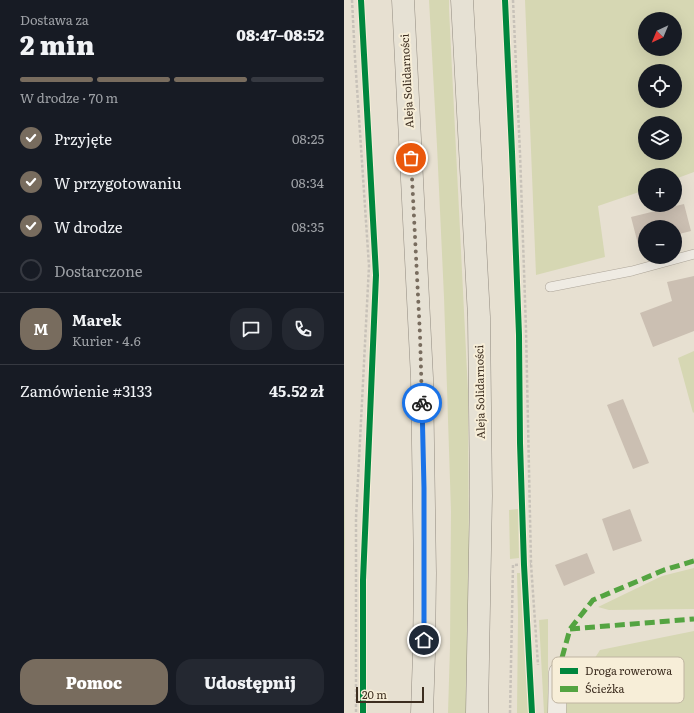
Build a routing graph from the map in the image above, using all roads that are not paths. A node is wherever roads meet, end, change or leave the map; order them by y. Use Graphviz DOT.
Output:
graph roads {
  1 [pos="403,0"];
  2 [pos="462,0"];
  3 [pos="694,254"];
  4 [pos="550,287"];
  5 [pos="557,703"];
  6 [pos="422,713"];
  7 [pos="477,713"];
  8 [pos="557,713"];
  1 -- 6 [label="main road, Aleja Solidarności"];
  2 -- 7 [label="main road, Aleja Solidarności"];
  3 -- 4 [label="lane"];
  5 -- 8 [label="street"];
}
